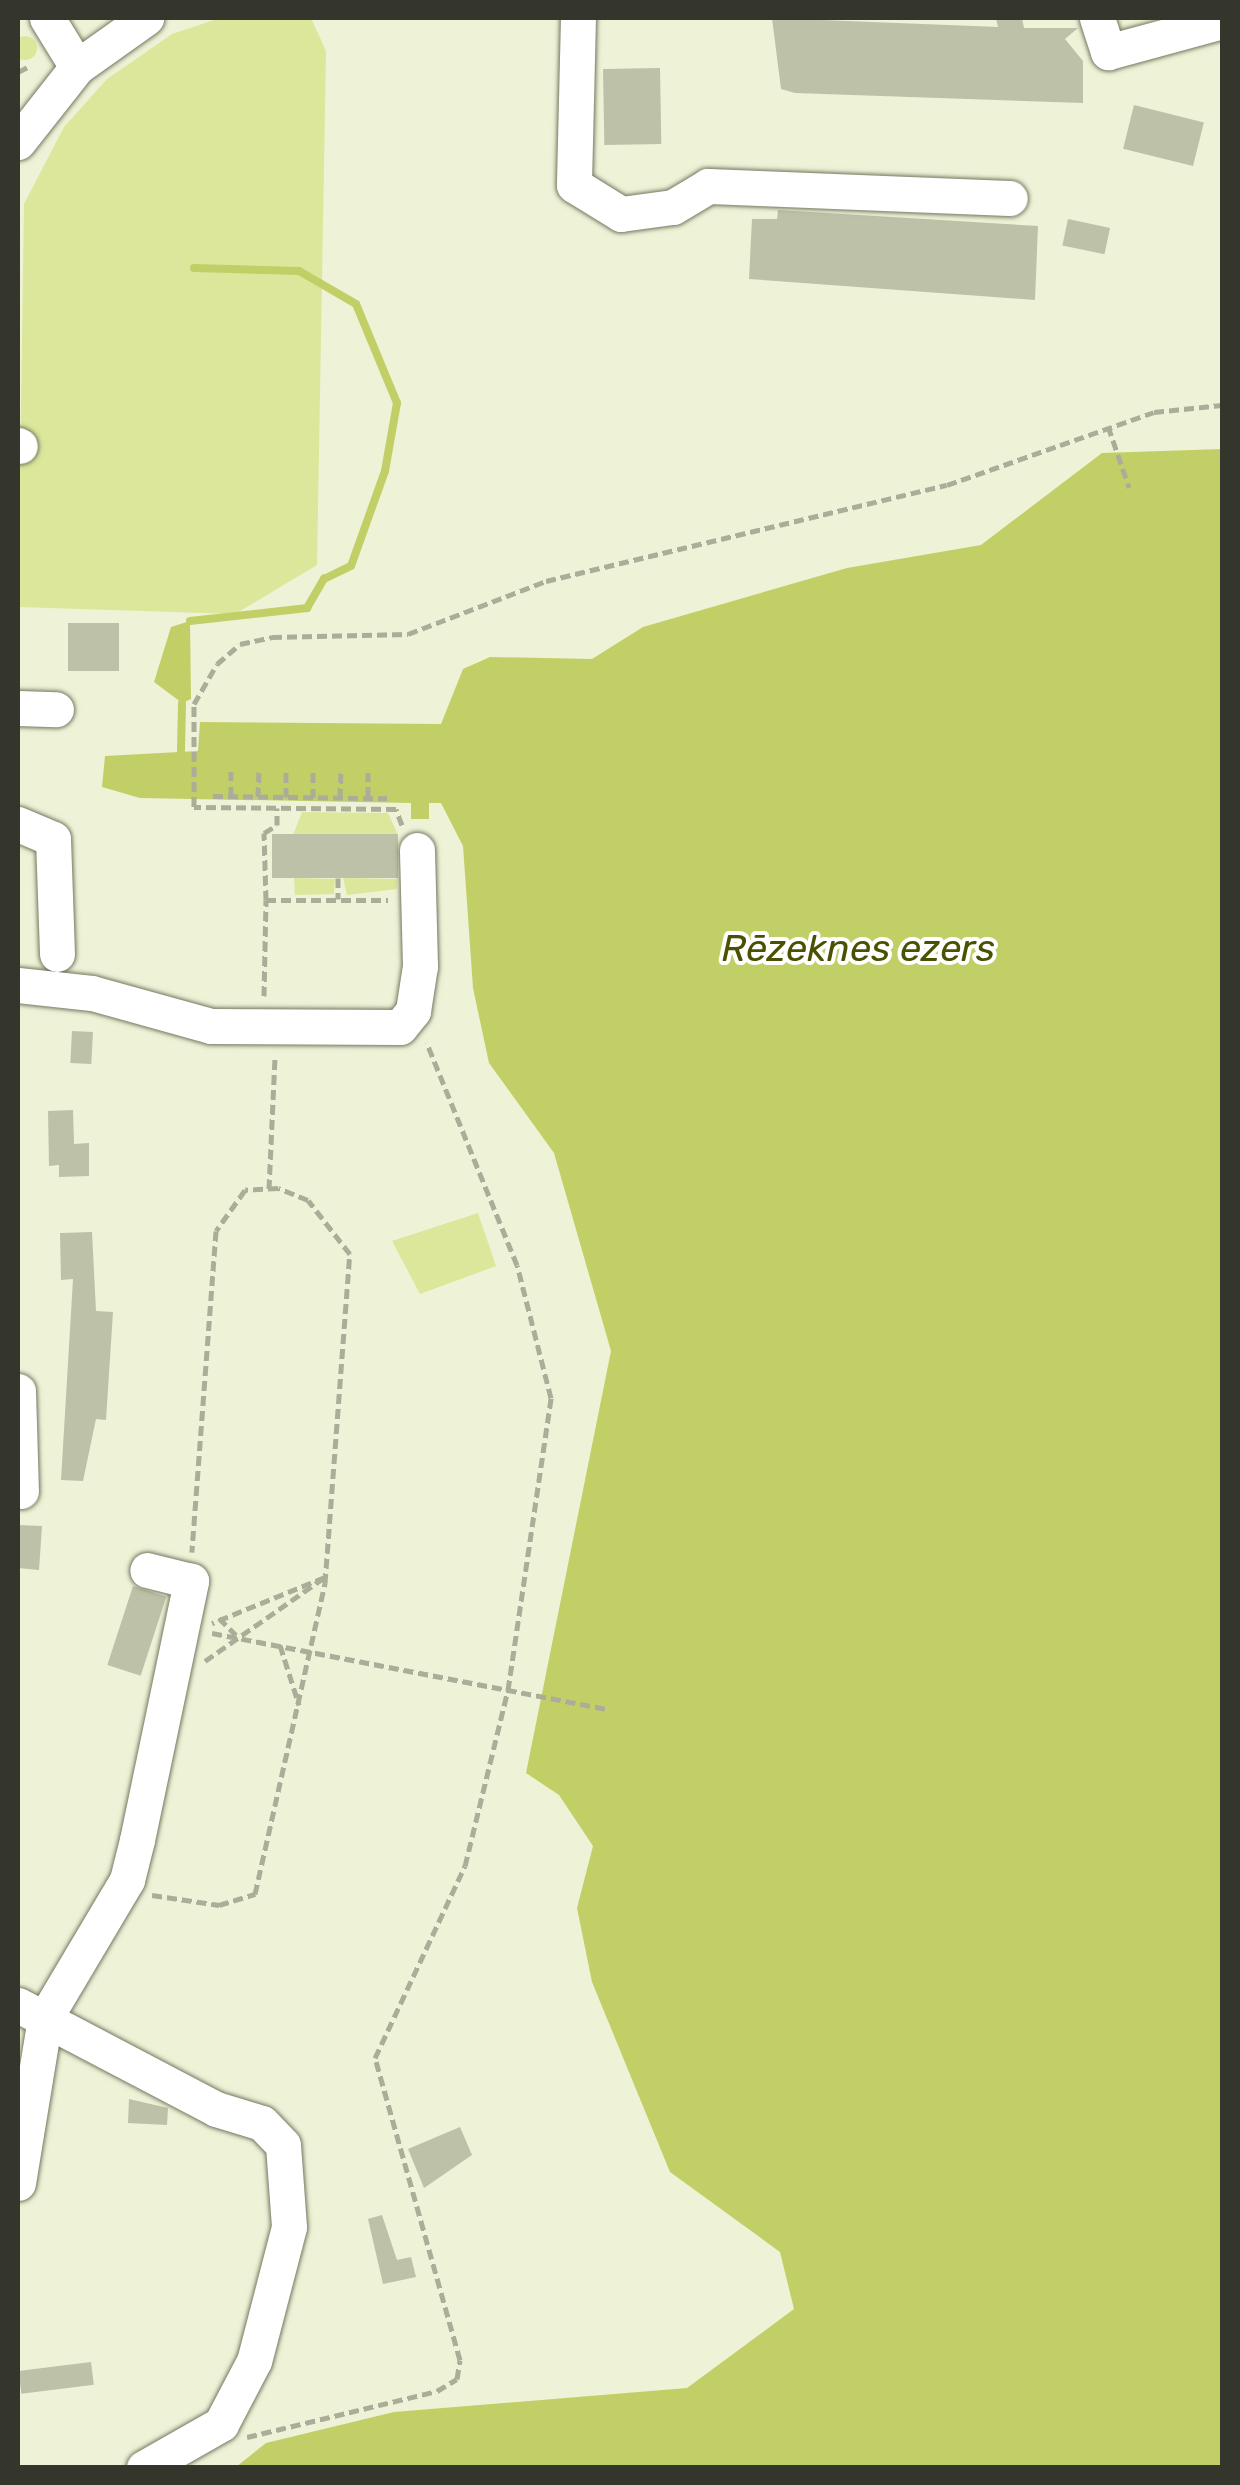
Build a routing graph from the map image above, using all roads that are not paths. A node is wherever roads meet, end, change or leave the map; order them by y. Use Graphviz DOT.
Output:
graph roads {
  1 [pos="47,18"];
  2 [pos="146,18"];
  3 [pos="578,18"];
  4 [pos="1097,18"];
  5 [pos="1222,20"];
  6 [pos="77,67"];
  7 [pos="18,142"];
  8 [pos="1010,198"];
  9 [pos="18,708"];
  10 [pos="56,709"];
  11 [pos="18,824"];
  12 [pos="417,850"];
  13 [pos="56,954"];
  14 [pos="18,985"];
  15 [pos="18,1391"];
  16 [pos="21,1490"];
  17 [pos="148,1570"];
  18 [pos="31,2012"];
  19 [pos="24,2125"];
  20 [pos="18,2183"];
  21 [pos="144,2468"];
  1 -- 6 [label="street"];
  2 -- 6 [label="street"];
  3 -- 8 [label="street"];
  4 -- 5 [label="street"];
  6 -- 7 [label="street"];
  9 -- 10 [label="street"];
  11 -- 13 [label="street"];
  12 -- 14 [label="street"];
  15 -- 16 [label="street"];
  17 -- 18 [label="street"];
  18 -- 19 [label="street"];
  18 -- 21 [label="street"];
  19 -- 20 [label="street"];
}
